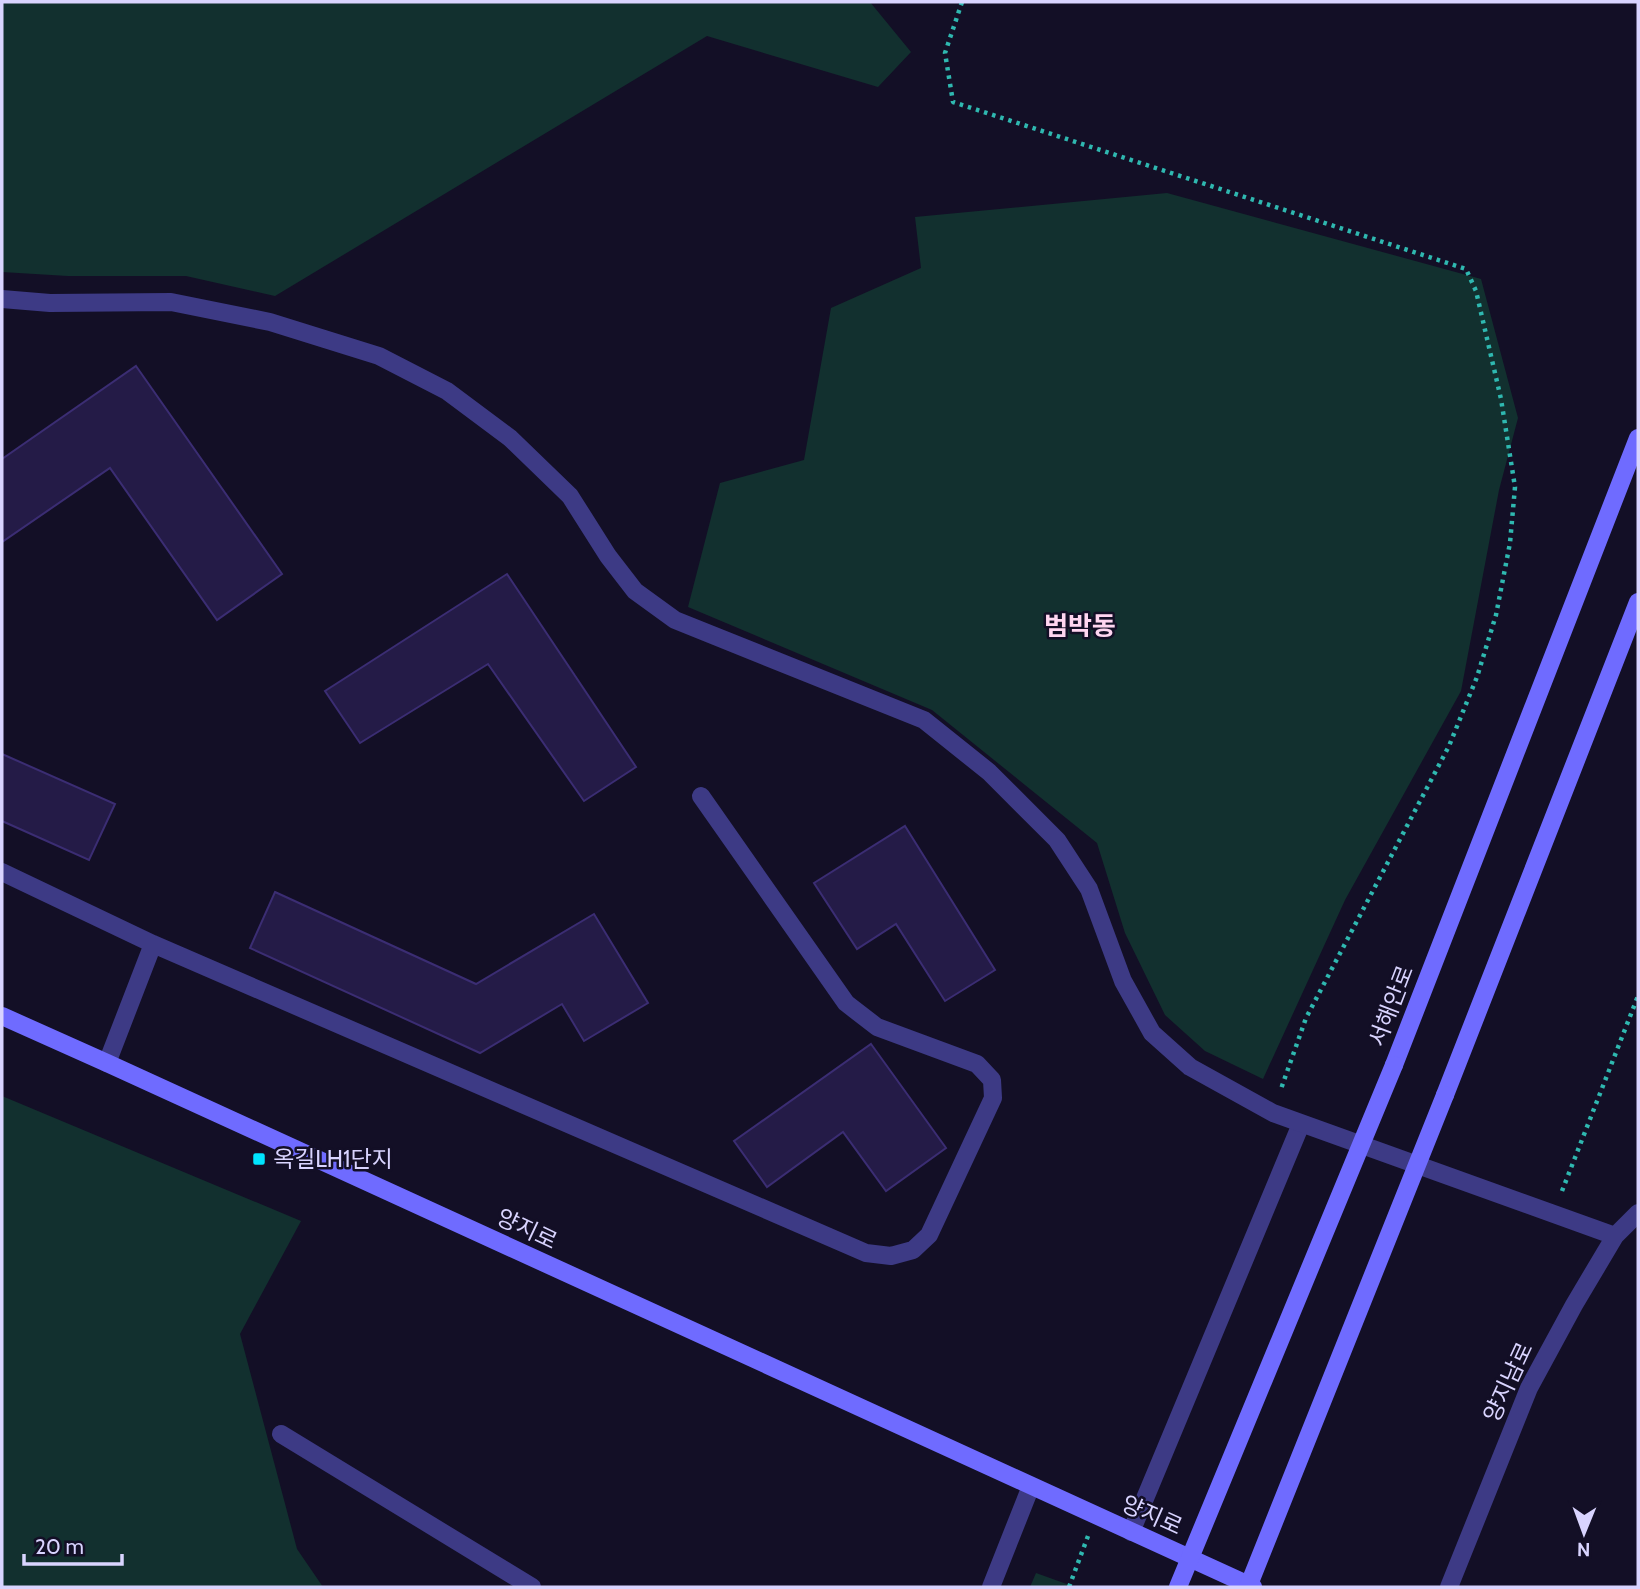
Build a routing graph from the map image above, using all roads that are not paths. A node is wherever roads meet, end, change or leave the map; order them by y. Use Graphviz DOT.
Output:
graph roads {
  1 [pos="2,299"];
  2 [pos="1638,438"];
  3 [pos="1638,602"];
  4 [pos="701,796"];
  5 [pos="2,872"];
  6 [pos="153,944"];
  7 [pos="2,1016"];
  8 [pos="107,1063"];
  9 [pos="1301,1124"];
  10 [pos="1638,1213"];
  11 [pos="1615,1236"];
  12 [pos="281,1434"];
  13 [pos="1031,1486"];
  14 [pos="1131,1532"];
  15 [pos="532,1587"];
  16 [pos="990,1587"];
  17 [pos="1178,1587"];
  18 [pos="1251,1587"];
  19 [pos="1448,1587"];
  1 -- 9 [label="street"];
  2 -- 17 [label="main road, 서해안로, bridge"];
  3 -- 18 [label="main road, bridge"];
  4 -- 6 [label="street"];
  5 -- 6 [label="street"];
  6 -- 8 [label="street"];
  7 -- 8 [label="main road, 양지로"];
  8 -- 13 [label="main road, 양지로"];
  9 -- 11 [label="street"];
  9 -- 14 [label="street"];
  10 -- 11 [label="street, 양지남로"];
  11 -- 19 [label="street, 양지남로"];
  12 -- 15 [label="street"];
  13 -- 14 [label="main road, 양지로"];
  13 -- 16 [label="street"];
  14 -- 18 [label="main road, 양지로"];
}
